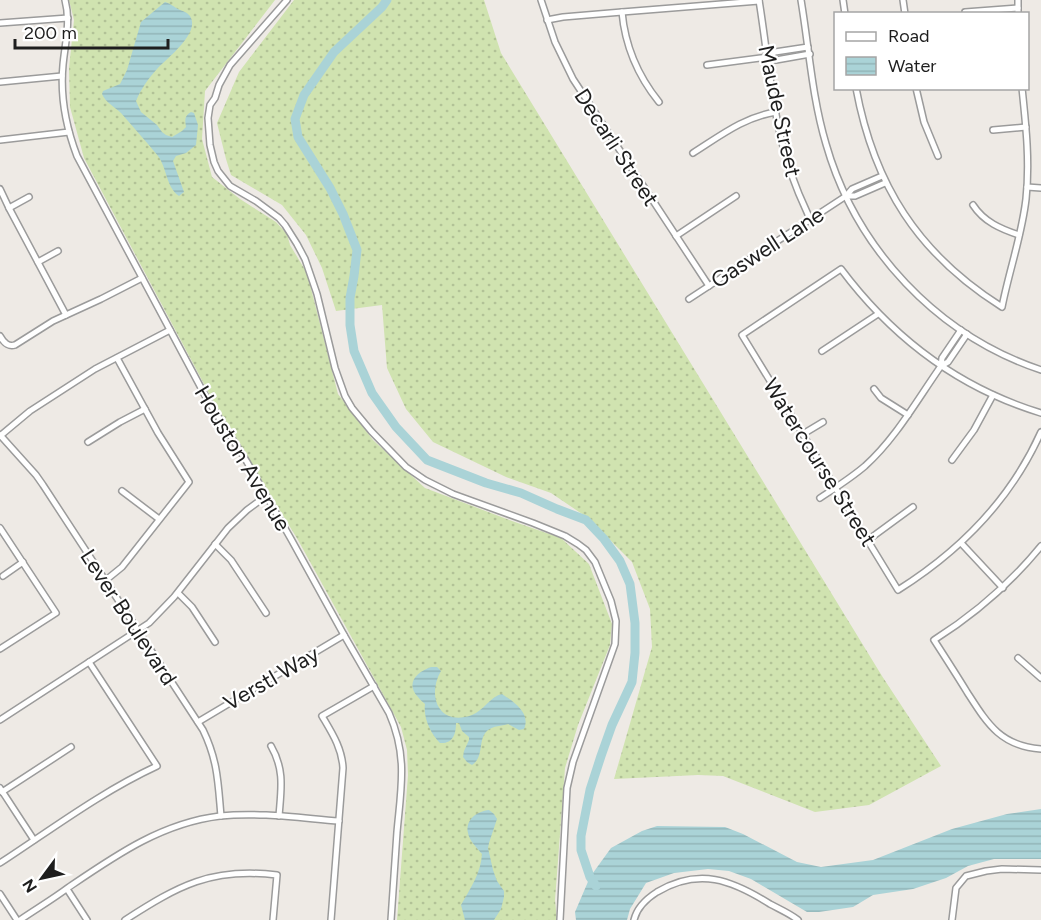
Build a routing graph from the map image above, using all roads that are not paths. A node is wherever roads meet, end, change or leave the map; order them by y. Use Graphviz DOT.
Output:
graph roads {
  1 [pos="65,0"];
  2 [pos="287,0"];
  3 [pos="541,0"];
  4 [pos="801,0"];
  5 [pos="1018,0"];
  6 [pos="759,1"];
  7 [pos="1018,11"];
  8 [pos="622,12"];
  9 [pos="965,12"];
  10 [pos="68,18"];
  11 [pos="547,20"];
  12 [pos="0,23"];
  13 [pos="808,47"];
  14 [pos="810,54"];
  15 [pos="768,57"];
  16 [pos="708,65"];
  17 [pos="62,76"];
  18 [pos="0,82"];
  19 [pos="856,90"];
  20 [pos="916,90"];
  21 [pos="1022,90"];
  22 [pos="659,102"];
  23 [pos="776,112"];
  24 [pos="1026,127"];
  25 [pos="993,130"];
  26 [pos="69,132"];
  27 [pos="0,140"];
  28 [pos="693,153"];
  29 [pos="938,156"];
  30 [pos="882,176"];
  31 [pos="885,183"];
  32 [pos="1027,187"];
  33 [pos="1041,188"];
  34 [pos="0,189"];
  35 [pos="736,196"];
  36 [pos="846,196"];
  37 [pos="29,197"];
  38 [pos="973,205"];
  39 [pos="9,208"];
  40 [pos="810,219"];
  41 [pos="1019,235"];
  42 [pos="676,236"];
  43 [pos="58,251"];
  44 [pos="38,262"];
  45 [pos="141,278"];
  46 [pos="709,286"];
  47 [pos="689,299"];
  48 [pos="878,314"];
  49 [pos="66,315"];
  50 [pos="170,330"];
  51 [pos="961,330"];
  52 [pos="967,334"];
  53 [pos="0,336"];
  54 [pos="822,351"];
  55 [pos="117,358"];
  56 [pos="941,366"];
  57 [pos="1041,370"];
  58 [pos="874,389"];
  59 [pos="993,395"];
  60 [pos="145,409"];
  61 [pos="1041,413"];
  62 [pos="908,415"];
  63 [pos="823,422"];
  64 [pos="1041,432"];
  65 [pos="803,434"];
  66 [pos="0,435"];
  67 [pos="88,442"];
  68 [pos="952,460"];
  69 [pos="836,488"];
  70 [pos="122,491"];
  71 [pos="266,496"];
  72 [pos="820,498"];
  73 [pos="913,507"];
  74 [pos="159,519"];
  75 [pos="0,528"];
  76 [pos="868,540"];
  77 [pos="961,543"];
  78 [pos="215,544"];
  79 [pos="1041,546"];
  80 [pos="23,562"];
  81 [pos="3,576"];
  82 [pos="106,580"];
  83 [pos="1003,588"];
  84 [pos="178,593"];
  85 [pos="266,613"];
  86 [pos="138,630"];
  87 [pos="344,635"];
  88 [pos="215,642"];
  89 [pos="0,649"];
  90 [pos="1018,658"];
  91 [pos="89,662"];
  92 [pos="1041,678"];
  93 [pos="374,686"];
  94 [pos="0,720"];
  95 [pos="198,722"];
  96 [pos="271,746"];
  97 [pos="71,747"];
  98 [pos="1041,748"];
  99 [pos="1,790"];
  100 [pos="221,816"];
  101 [pos="279,816"];
  102 [pos="339,821"];
  103 [pos="34,840"];
  104 [pos="0,863"];
  105 [pos="1041,870"];
  106 [pos="67,889"];
  107 [pos="0,894"];
  108 [pos="18,920"];
  109 [pos="87,920"];
  110 [pos="125,920"];
  111 [pos="273,920"];
  112 [pos="331,920"];
  113 [pos="391,920"];
  114 [pos="560,920"];
  115 [pos="634,920"];
  116 [pos="798,920"];
  117 [pos="952,920"];
  1 -- 10 [label="street, Houston Avenue"];
  2 -- 114 [label="street"];
  3 -- 11 [label="street, Decarli Street"];
  4 -- 13 [label="street"];
  5 -- 7 [label="street"];
  6 -- 8 [label="street"];
  6 -- 15 [label="street, Maude Street"];
  7 -- 9 [label="street"];
  8 -- 11 [label="street"];
  8 -- 22 [label="street"];
  10 -- 12 [label="street"];
  10 -- 17 [label="street, Houston Avenue"];
  11 -- 42 [label="street, Decarli Street"];
  13 -- 14 [label="street"];
  13 -- 15 [label="street"];
  14 -- 15 [label="street"];
  14 -- 36 [label="street"];
  15 -- 16 [label="street"];
  15 -- 23 [label="street, Maude Street"];
  17 -- 18 [label="street"];
  17 -- 26 [label="street, Houston Avenue"];
  19 -- 30 [label="street"];
  20 -- 29 [label="street"];
  21 -- 24 [label="street"];
  23 -- 28 [label="street"];
  23 -- 40 [label="street, Maude Street"];
  24 -- 25 [label="street"];
  24 -- 32 [label="street"];
  26 -- 27 [label="street"];
  26 -- 45 [label="street, Houston Avenue"];
  30 -- 31 [label="street"];
  30 -- 36 [label="street, Gaswell Lane"];
  31 -- 36 [label="street, Gaswell Lane"];
  31 -- 41 [label="street"];
  32 -- 33 [label="street"];
  32 -- 41 [label="street"];
  34 -- 39 [label="street"];
  35 -- 42 [label="street"];
  36 -- 40 [label="street, Gaswell Lane"];
  36 -- 51 [label="street"];
  37 -- 39 [label="street"];
  38 -- 41 [label="street"];
  39 -- 44 [label="street"];
  40 -- 46 [label="street, Gaswell Lane"];
  42 -- 46 [label="street, Decarli Street"];
  43 -- 44 [label="street"];
  44 -- 49 [label="street"];
  45 -- 49 [label="street"];
  45 -- 50 [label="street, Houston Avenue"];
  46 -- 47 [label="street, Gaswell Lane"];
  48 -- 54 [label="street"];
  48 -- 56 [label="street"];
  48 -- 65 [label="street, Watercourse Street"];
  49 -- 53 [label="street"];
  50 -- 55 [label="street"];
  50 -- 71 [label="street, Houston Avenue"];
  51 -- 52 [label="street"];
  51 -- 56 [label="street"];
  52 -- 56 [label="street"];
  52 -- 57 [label="street"];
  55 -- 60 [label="street"];
  55 -- 66 [label="street"];
  56 -- 59 [label="street"];
  56 -- 62 [label="street"];
  58 -- 62 [label="street"];
  59 -- 61 [label="street"];
  59 -- 68 [label="street"];
  60 -- 67 [label="street"];
  60 -- 74 [label="street"];
  62 -- 69 [label="street"];
  63 -- 65 [label="street"];
  64 -- 77 [label="street"];
  65 -- 69 [label="street, Watercourse Street"];
  66 -- 82 [label="street, Lever Boulevard"];
  69 -- 72 [label="street"];
  69 -- 76 [label="street, Watercourse Street"];
  70 -- 74 [label="street"];
  71 -- 78 [label="street"];
  71 -- 87 [label="street, Houston Avenue"];
  73 -- 76 [label="street"];
  74 -- 82 [label="street"];
  75 -- 80 [label="street"];
  76 -- 77 [label="street, Watercourse Street"];
  77 -- 83 [label="street"];
  78 -- 84 [label="street"];
  78 -- 85 [label="street"];
  79 -- 83 [label="street"];
  80 -- 81 [label="street"];
  80 -- 89 [label="street"];
  82 -- 86 [label="street, Lever Boulevard"];
  83 -- 98 [label="street"];
  84 -- 86 [label="street"];
  84 -- 88 [label="street"];
  86 -- 91 [label="street"];
  86 -- 95 [label="street, Lever Boulevard"];
  87 -- 93 [label="street, Houston Avenue"];
  87 -- 95 [label="street, Verstl Way"];
  90 -- 92 [label="street"];
  91 -- 94 [label="street"];
  91 -- 103 [label="street"];
  93 -- 102 [label="street"];
  93 -- 113 [label="street, Houston Avenue"];
  95 -- 100 [label="street, Lever Boulevard"];
  96 -- 101 [label="street"];
  97 -- 99 [label="street"];
  99 -- 103 [label="street"];
  100 -- 101 [label="street"];
  100 -- 106 [label="street"];
  101 -- 102 [label="street"];
  102 -- 112 [label="street"];
  103 -- 104 [label="street"];
  105 -- 117 [label="street"];
  106 -- 108 [label="street"];
  106 -- 109 [label="street"];
  107 -- 108 [label="street"];
  110 -- 111 [label="street"];
  115 -- 116 [label="street"];
}
